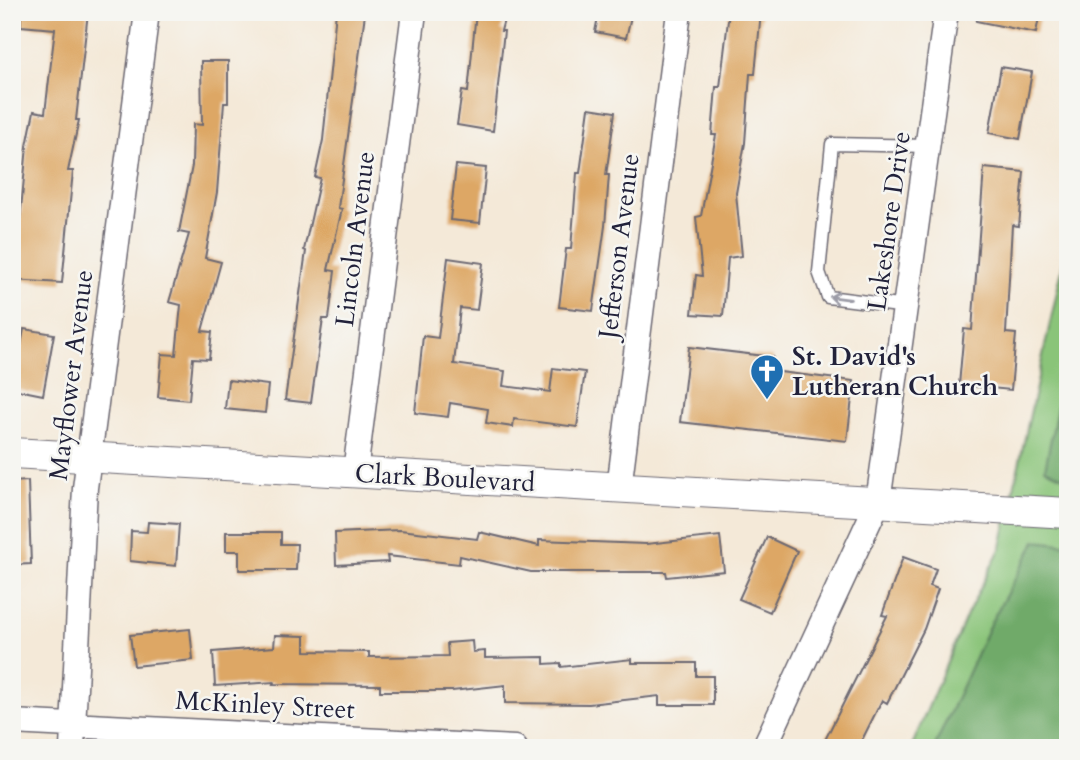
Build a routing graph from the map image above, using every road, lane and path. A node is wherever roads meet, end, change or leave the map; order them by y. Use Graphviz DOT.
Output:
graph roads {
  1 [pos="147,12"];
  2 [pos="414,12"];
  3 [pos="679,12"];
  4 [pos="946,12"];
  5 [pos="929,146"];
  6 [pos="908,307"];
  7 [pos="12,453"];
  8 [pos="91,457"];
  9 [pos="355,472"];
  10 [pos="619,488"];
  11 [pos="878,502"];
  12 [pos="1068,513"];
  13 [pos="12,722"];
  14 [pos="72,736"];
  15 [pos="514,748"];
  16 [pos="764,748"];
  1 -- 8 [label="street, Mayflower Avenue"];
  2 -- 9 [label="street, Lincoln Avenue"];
  3 -- 10 [label="street, Jefferson Avenue"];
  4 -- 5 [label="street, Lakeshore Drive"];
  5 -- 6 [label="street, Lakeshore Drive"];
  6 -- 5 [label="lane, one-way"];
  6 -- 11 [label="street, Lakeshore Drive"];
  7 -- 8 [label="street, Clark Boulevard"];
  8 -- 9 [label="street, Clark Boulevard"];
  8 -- 14 [label="street, Mayflower Avenue"];
  9 -- 10 [label="street, Clark Boulevard"];
  10 -- 11 [label="street, Clark Boulevard"];
  11 -- 12 [label="street, Clark Boulevard"];
  11 -- 16 [label="street, Lakeshore Drive"];
  13 -- 14 [label="street, McKinley Street"];
  14 -- 15 [label="street, McKinley Street"];
}
